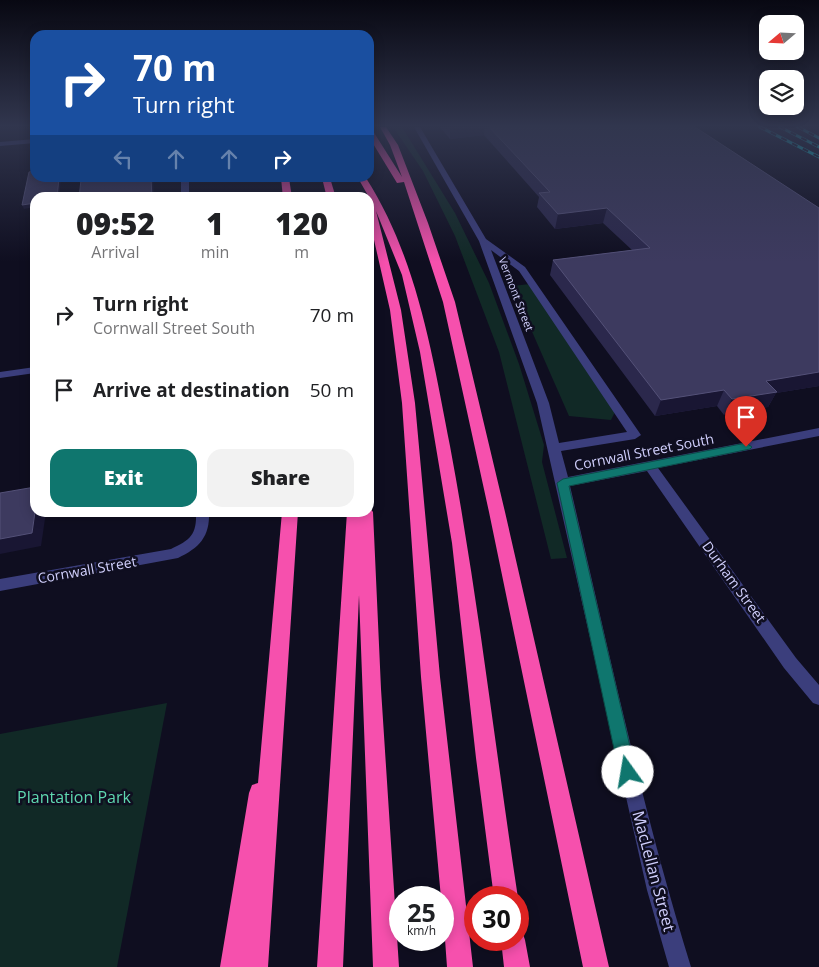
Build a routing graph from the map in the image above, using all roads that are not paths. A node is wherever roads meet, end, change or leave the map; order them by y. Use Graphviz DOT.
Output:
graph roads {
  1 [pos="395,172"];
  2 [pos="404,172"];
  3 [pos="443,172"];
  4 [pos="374,198"];
  5 [pos="374,220"];
  6 [pos="423,223"];
  7 [pos="483,241"];
  8 [pos="30,371"];
  9 [pos="0,374"];
  10 [pos="819,432"];
  11 [pos="555,448"];
  12 [pos="650,466"];
  13 [pos="563,483"];
  14 [pos="202,517"];
  15 [pos="290,517"];
  16 [pos="355,517"];
  17 [pos="365,517"];
  18 [pos="0,585"];
  19 [pos="279,676"];
  20 [pos="819,697"];
  21 [pos="379,842"];
  22 [pos="504,886"];
  23 [pos="515,951"];
  24 [pos="233,967"];
  25 [pos="256,967"];
  26 [pos="330,967"];
  27 [pos="378,967"];
  28 [pos="386,967"];
  29 [pos="460,967"];
  30 [pos="517,967"];
  31 [pos="596,967"];
  32 [pos="680,967"];
  1 -- 6 [label="highway"];
  2 -- 6 [label="highway"];
  3 -- 7 [label="street, Vermont Street"];
  4 -- 22 [label="highway"];
  5 -- 29 [label="highway"];
  6 -- 31 [label="highway"];
  7 -- 11 [label="street, Vermont Street"];
  7 -- 11 [label="street"];
  8 -- 9 [label="street"];
  10 -- 12 [label="street, Cornwall Street South"];
  11 -- 13 [label="street, Vermont Street"];
  12 -- 13 [label="street, Cornwall Street South"];
  12 -- 20 [label="street, Durham Street"];
  13 -- 32 [label="street, MacLellan Street"];
  14 -- 18 [label="street, Cornwall Street"];
  15 -- 19 [label="highway"];
  16 -- 26 [label="highway"];
  17 -- 21 [label="highway"];
  19 -- 24 [label="highway"];
  19 -- 25 [label="highway"];
  21 -- 27 [label="highway"];
  21 -- 28 [label="highway"];
  23 -- 30 [label="highway"];
}
